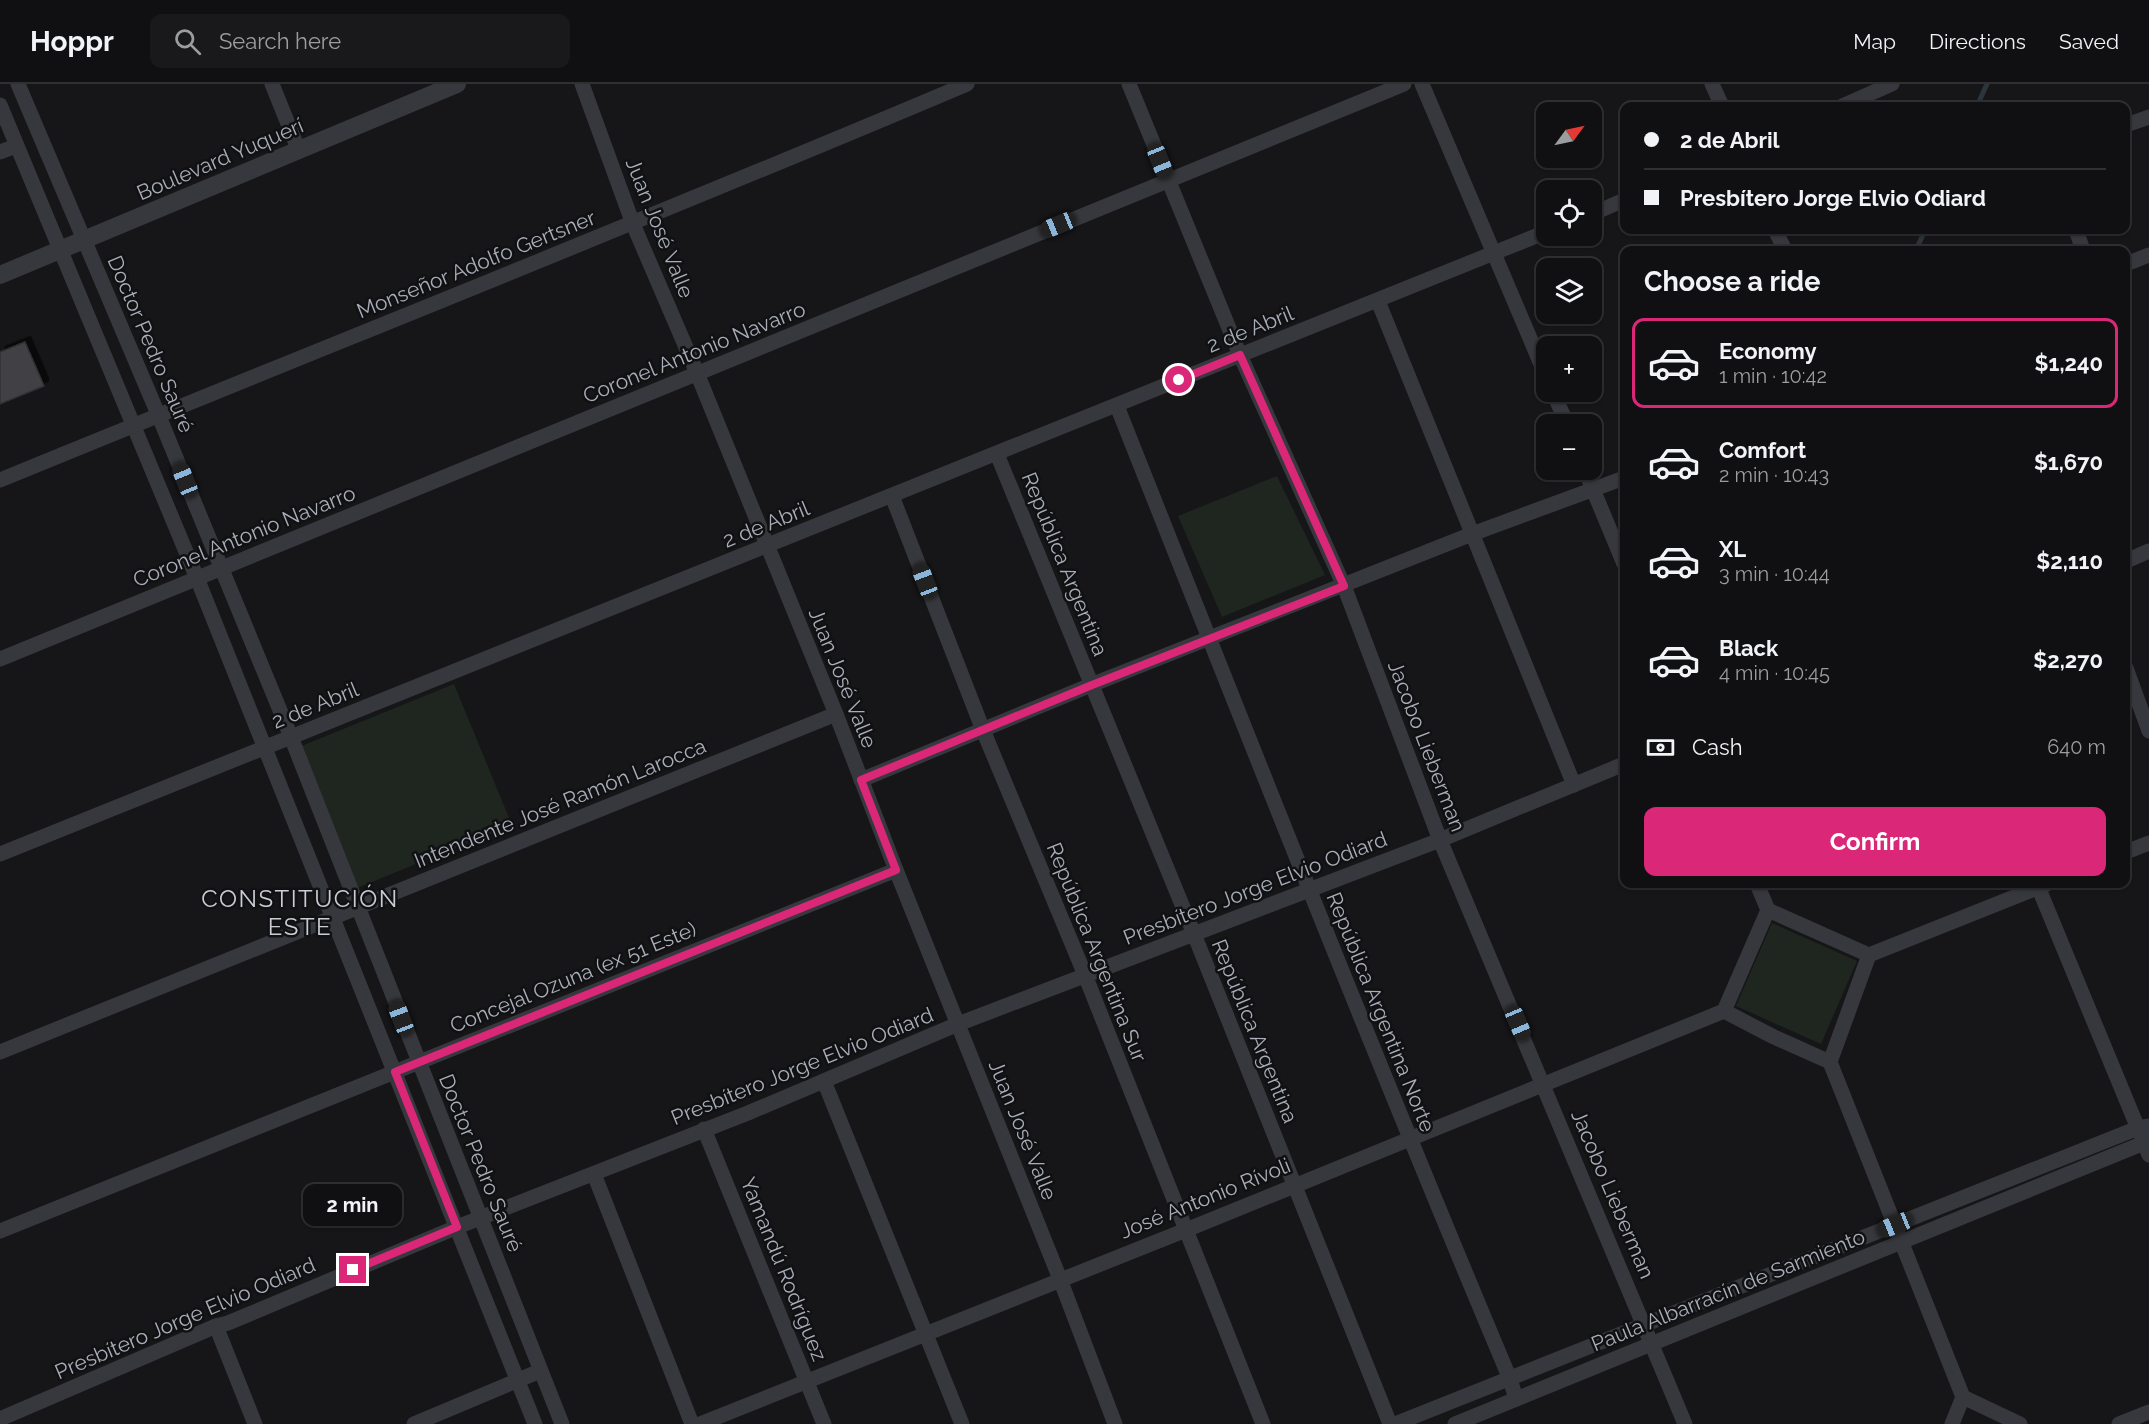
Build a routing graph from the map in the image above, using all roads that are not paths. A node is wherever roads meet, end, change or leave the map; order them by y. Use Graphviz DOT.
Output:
graph roads {
  1 [pos="18,84"];
  2 [pos="272,84"];
  3 [pos="458,84"];
  4 [pos="582,84"];
  5 [pos="967,84"];
  6 [pos="1129,84"];
  7 [pos="1404,84"];
  8 [pos="1422,84"];
  9 [pos="1712,84"];
  10 [pos="1892,84"];
  11 [pos="1720,102"];
  12 [pos="1851,102"];
  13 [pos="0,105"];
  14 [pos="2149,117"];
  15 [pos="2130,124"];
  16 [pos="16,146"];
  17 [pos="300,151"];
  18 [pos="0,152"];
  19 [pos="1168,180"];
  20 [pos="1620,202"];
  21 [pos="1602,210"];
  22 [pos="633,224"];
  23 [pos="1536,236"];
  24 [pos="84,241"];
  25 [pos="60,250"];
  26 [pos="1496,254"];
  27 [pos="2149,255"];
  28 [pos="2130,262"];
  29 [pos="0,275"];
  30 [pos="1378,301"];
  31 [pos="1536,352"];
  32 [pos="1240,355"];
  33 [pos="697,373"];
  34 [pos="1117,406"];
  35 [pos="158,414"];
  36 [pos="133,426"];
  37 [pos="997,454"];
  38 [pos="0,480"];
  39 [pos="1590,480"];
  40 [pos="1620,480"];
  41 [pos="1594,490"];
  42 [pos="892,496"];
  43 [pos="1472,534"];
  44 [pos="767,547"];
  45 [pos="2149,552"];
  46 [pos="1620,554"];
  47 [pos="2130,559"];
  48 [pos="221,568"];
  49 [pos="197,578"];
  50 [pos="1344,586"];
  51 [pos="1210,639"];
  52 [pos="0,659"];
  53 [pos="2130,679"];
  54 [pos="1092,685"];
  55 [pos="836,714"];
  56 [pos="983,730"];
  57 [pos="2149,731"];
  58 [pos="291,737"];
  59 [pos="265,747"];
  60 [pos="1620,766"];
  61 [pos="861,780"];
  62 [pos="1574,785"];
  63 [pos="1440,840"];
  64 [pos="2149,843"];
  65 [pos="2130,850"];
  66 [pos="0,854"];
  67 [pos="896,870"];
  68 [pos="1759,888"];
  69 [pos="2034,888"];
  70 [pos="2042,888"];
  71 [pos="1309,891"];
  72 [pos="358,908"];
  73 [pos="1768,910"];
  74 [pos="333,917"];
  75 [pos="1194,934"];
  76 [pos="1869,955"];
  77 [pos="1085,975"];
  78 [pos="1724,1011"];
  79 [pos="958,1024"];
  80 [pos="0,1052"];
  81 [pos="419,1062"];
  82 [pos="1830,1062"];
  83 [pos="395,1072"];
  84 [pos="824,1081"];
  85 [pos="1543,1084"];
  86 [pos="704,1129"];
  87 [pos="1409,1138"];
  88 [pos="2146,1138"];
  89 [pos="594,1174"];
  90 [pos="1293,1185"];
  91 [pos="480,1218"];
  92 [pos="1895,1225"];
  93 [pos="457,1227"];
  94 [pos="1186,1230"];
  95 [pos="0,1231"];
  96 [pos="1901,1242"];
  97 [pos="1060,1279"];
  98 [pos="1644,1323"];
  99 [pos="216,1326"];
  100 [pos="925,1334"];
  101 [pos="1652,1343"];
  102 [pos="540,1371"];
  103 [pos="1510,1379"];
  104 [pos="517,1380"];
  105 [pos="807,1381"];
  106 [pos="1963,1397"];
  107 [pos="1516,1399"];
  108 [pos="2149,1412"];
  109 [pos="0,1419"];
  110 [pos="255,1424"];
  111 [pos="414,1424"];
  112 [pos="535,1424"];
  113 [pos="562,1424"];
  114 [pos="692,1424"];
  115 [pos="700,1424"];
  116 [pos="824,1424"];
  117 [pos="962,1424"];
  118 [pos="1115,1424"];
  119 [pos="1263,1424"];
  120 [pos="1390,1424"];
  121 [pos="1395,1424"];
  122 [pos="1455,1424"];
  123 [pos="1685,1424"];
  124 [pos="1953,1424"];
  125 [pos="2020,1424"];
  126 [pos="2119,1424"];
  1 -- 24 [label="street, Doctor Pedro Sauré"];
  2 -- 17 [label="street"];
  3 -- 17 [label="street, Boulevard Yuquerí"];
  4 -- 22 [label="street, Juan José Valle"];
  5 -- 22 [label="street, Monseñor Adolfo Gertsner"];
  6 -- 19 [label="street, Jacobo Lieberman"];
  7 -- 19 [label="street, Coronel Antonio Navarro"];
  8 -- 26 [label="street"];
  9 -- 11 [label="street"];
  10 -- 12 [label="street"];
  13 -- 16 [label="street"];
  14 -- 15 [label="street"];
  16 -- 18 [label="street"];
  16 -- 25 [label="street"];
  17 -- 24 [label="street, Boulevard Yuquerí"];
  19 -- 32 [label="street, Jacobo Lieberman"];
  19 -- 33 [label="street, Coronel Antonio Navarro"];
  20 -- 21 [label="street"];
  22 -- 33 [label="street, Juan José Valle"];
  22 -- 35 [label="street, Monseñor Adolfo Gertsner"];
  23 -- 26 [label="street, 2 de Abril"];
  24 -- 25 [label="street, Boulevard Yuquerí"];
  24 -- 35 [label="street, Doctor Pedro Sauré"];
  25 -- 29 [label="street, Boulevard Yuquerí"];
  25 -- 36 [label="street"];
  26 -- 30 [label="street, 2 de Abril"];
  26 -- 31 [label="street"];
  27 -- 28 [label="street"];
  30 -- 32 [label="street, 2 de Abril"];
  30 -- 43 [label="street"];
  32 -- 34 [label="street, 2 de Abril"];
  32 -- 50 [label="street, Jacobo Lieberman"];
  33 -- 44 [label="street, Juan José Valle"];
  33 -- 48 [label="street, Coronel Antonio Navarro"];
  34 -- 37 [label="street, 2 de Abril"];
  34 -- 51 [label="street, República Argentina Norte"];
  35 -- 36 [label="street, Monseñor Adolfo Gertsner"];
  35 -- 48 [label="street, Doctor Pedro Sauré"];
  36 -- 38 [label="street, Monseñor Adolfo Gertsner"];
  36 -- 49 [label="street"];
  37 -- 42 [label="street, 2 de Abril"];
  37 -- 54 [label="street, República Argentina"];
  39 -- 41 [label="street"];
  40 -- 41 [label="street"];
  41 -- 43 [label="street"];
  41 -- 46 [label="street"];
  42 -- 44 [label="street, 2 de Abril"];
  42 -- 56 [label="street, República Argentina Sur"];
  43 -- 50 [label="street"];
  43 -- 62 [label="street"];
  44 -- 55 [label="street, Juan José Valle"];
  44 -- 58 [label="street, 2 de Abril"];
  45 -- 47 [label="street"];
  48 -- 49 [label="street, Coronel Antonio Navarro"];
  48 -- 58 [label="street, Doctor Pedro Sauré"];
  49 -- 52 [label="street, Coronel Antonio Navarro"];
  49 -- 59 [label="street"];
  50 -- 51 [label="street"];
  50 -- 63 [label="street, Jacobo Lieberman"];
  51 -- 54 [label="street"];
  51 -- 71 [label="street, República Argentina Norte"];
  53 -- 57 [label="street"];
  54 -- 56 [label="street"];
  54 -- 75 [label="street, República Argentina"];
  55 -- 61 [label="street, Juan José Valle"];
  55 -- 72 [label="street, Intendente José Ramón Larocca"];
  56 -- 61 [label="street"];
  56 -- 77 [label="street, República Argentina Sur"];
  58 -- 59 [label="street, 2 de Abril"];
  58 -- 72 [label="street, Doctor Pedro Sauré"];
  59 -- 66 [label="street, 2 de Abril"];
  59 -- 74 [label="street"];
  60 -- 62 [label="street, Presbítero Jorge Elvio Odiard"];
  61 -- 67 [label="street, Juan José Valle"];
  62 -- 63 [label="street, Presbítero Jorge Elvio Odiard"];
  63 -- 71 [label="street, Presbítero Jorge Elvio Odiard"];
  63 -- 85 [label="street, Jacobo Lieberman"];
  64 -- 65 [label="street"];
  67 -- 79 [label="street, Juan José Valle"];
  67 -- 81 [label="street, Concejal Ozuna (ex 51 Este)"];
  68 -- 73 [label="street"];
  69 -- 76 [label="street"];
  70 -- 88 [label="street"];
  71 -- 75 [label="street, Presbítero Jorge Elvio Odiard"];
  71 -- 87 [label="street, República Argentina Norte"];
  72 -- 74 [label="street, Intendente José Ramón Larocca"];
  72 -- 81 [label="street, Doctor Pedro Sauré"];
  73 -- 76 [label="street"];
  73 -- 78 [label="street"];
  74 -- 80 [label="street, Intendente José Ramón Larocca"];
  74 -- 83 [label="street"];
  75 -- 77 [label="street, Presbítero Jorge Elvio Odiard"];
  75 -- 90 [label="street, República Argentina"];
  76 -- 82 [label="street"];
  77 -- 79 [label="street, Presbítero Jorge Elvio Odiard"];
  77 -- 94 [label="street, República Argentina Sur"];
  78 -- 82 [label="street"];
  78 -- 85 [label="street, José Antonio Rívoli"];
  79 -- 84 [label="street, Presbítero Jorge Elvio Odiard"];
  79 -- 97 [label="street, Juan José Valle"];
  81 -- 83 [label="street, Concejal Ozuna (ex 51 Este)"];
  81 -- 91 [label="street, Doctor Pedro Sauré"];
  82 -- 92 [label="street"];
  83 -- 93 [label="street"];
  83 -- 95 [label="street, Concejal Ozuna (ex 51 Este)"];
  84 -- 86 [label="street, Presbítero Jorge Elvio Odiard"];
  84 -- 100 [label="street"];
  85 -- 87 [label="street, José Antonio Rívoli"];
  85 -- 98 [label="street, Jacobo Lieberman"];
  86 -- 89 [label="street, Presbítero Jorge Elvio Odiard"];
  86 -- 105 [label="street, Yamandú Rodríguez"];
  87 -- 90 [label="street, José Antonio Rívoli"];
  87 -- 103 [label="street, República Argentina Norte"];
  88 -- 92 [label="street, Paula Albarracín de Sarmiento"];
  88 -- 96 [label="street, Paula Albarracín de Sarmiento"];
  89 -- 91 [label="street, Presbítero Jorge Elvio Odiard"];
  89 -- 114 [label="street"];
  90 -- 94 [label="street, José Antonio Rívoli"];
  90 -- 120 [label="street, República Argentina"];
  91 -- 93 [label="street, Presbítero Jorge Elvio Odiard"];
  91 -- 102 [label="street, Doctor Pedro Sauré"];
  92 -- 96 [label="street"];
  92 -- 98 [label="street, Paula Albarracín de Sarmiento"];
  93 -- 99 [label="street, Presbítero Jorge Elvio Odiard"];
  93 -- 104 [label="street"];
  94 -- 97 [label="street, José Antonio Rívoli"];
  94 -- 119 [label="street, República Argentina Sur"];
  96 -- 101 [label="street, Paula Albarracín de Sarmiento"];
  96 -- 106 [label="street"];
  97 -- 100 [label="street, José Antonio Rívoli"];
  97 -- 118 [label="street, Juan José Valle"];
  98 -- 101 [label="street, Jacobo Lieberman"];
  98 -- 103 [label="street, Paula Albarracín de Sarmiento"];
  99 -- 109 [label="street, Presbítero Jorge Elvio Odiard"];
  99 -- 110 [label="street"];
  100 -- 105 [label="street, José Antonio Rívoli"];
  100 -- 117 [label="street"];
  101 -- 107 [label="street, Paula Albarracín de Sarmiento"];
  101 -- 123 [label="street, Jacobo Lieberman"];
  102 -- 104 [label="street"];
  102 -- 113 [label="street, Doctor Pedro Sauré"];
  103 -- 107 [label="street, República Argentina Norte"];
  103 -- 121 [label="street, Paula Albarracín de Sarmiento"];
  104 -- 111 [label="street"];
  104 -- 112 [label="street"];
  105 -- 115 [label="street, José Antonio Rívoli"];
  105 -- 116 [label="street, Yamandú Rodríguez"];
  106 -- 124 [label="street"];
  106 -- 125 [label="street"];
  107 -- 122 [label="street, Paula Albarracín de Sarmiento"];
  108 -- 126 [label="street"];
}
